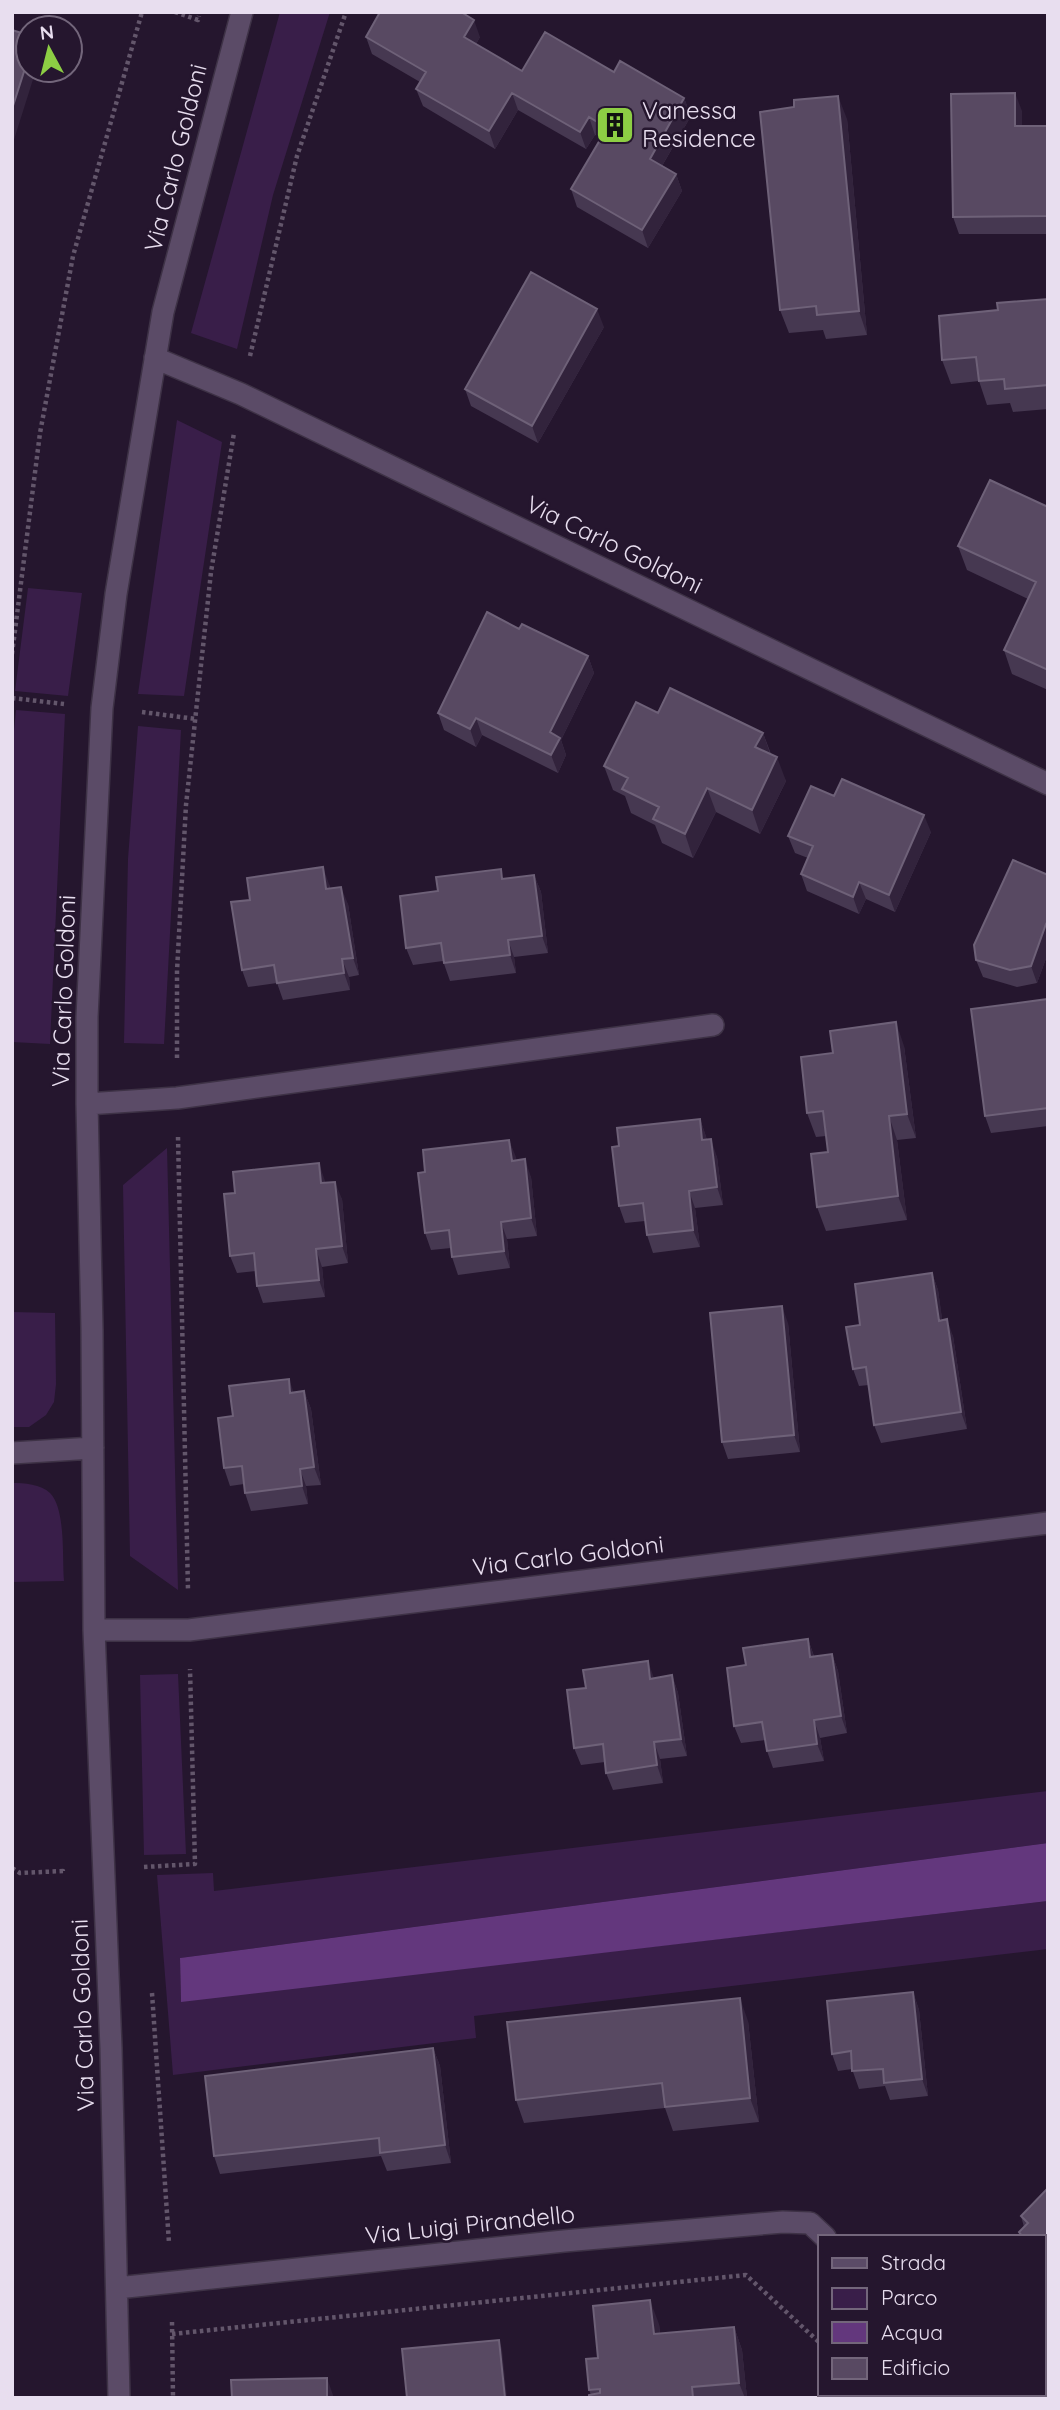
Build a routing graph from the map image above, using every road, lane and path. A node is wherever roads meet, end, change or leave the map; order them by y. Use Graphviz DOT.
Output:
graph roads {
  1 [pos="142,12"];
  2 [pos="175,12"];
  3 [pos="200,12"];
  4 [pos="242,12"];
  5 [pos="346,12"];
  6 [pos="155,358"];
  7 [pos="241,394"];
  8 [pos="12,654"];
  9 [pos="12,698"];
  10 [pos="72,705"];
  11 [pos="134,712"];
  12 [pos="196,719"];
  13 [pos="1048,784"];
  14 [pos="713,1025"];
  15 [pos="177,1098"];
  16 [pos="87,1104"];
  17 [pos="93,1448"];
  18 [pos="12,1453"];
  19 [pos="1048,1523"];
  20 [pos="94,1630"];
  21 [pos="188,1630"];
  22 [pos="144,1881"];
  23 [pos="152,1992"];
  24 [pos="823,2235"];
  25 [pos="172,2283"];
  26 [pos="117,2288"];
  27 [pos="172,2334"];
  28 [pos="818,2341"];
  29 [pos="119,2398"];
  30 [pos="173,2398"];
  1 -- 8 [label="path"];
  2 -- 3 [label="path"];
  4 -- 6 [label="street, Via Carlo Goldoni"];
  5 -- 7 [label="path"];
  6 -- 7 [label="street, Via Carlo Goldoni"];
  6 -- 16 [label="street, Via Carlo Goldoni"];
  7 -- 12 [label="path"];
  7 -- 13 [label="street, Via Carlo Goldoni"];
  9 -- 10 [label="path"];
  11 -- 12 [label="path"];
  12 -- 15 [label="path"];
  14 -- 15 [label="street"];
  15 -- 16 [label="street"];
  15 -- 21 [label="path"];
  16 -- 17 [label="street, Via Carlo Goldoni"];
  17 -- 18 [label="street"];
  17 -- 20 [label="street, Via Carlo Goldoni"];
  19 -- 21 [label="street, Via Carlo Goldoni"];
  20 -- 21 [label="street, Via Carlo Goldoni"];
  20 -- 26 [label="street, Via Carlo Goldoni"];
  21 -- 22 [label="path"];
  23 -- 25 [label="path"];
  24 -- 25 [label="street, Via Luigi Pirandello"];
  25 -- 26 [label="street, Via Luigi Pirandello"];
  25 -- 27 [label="path"];
  26 -- 29 [label="street, Via Carlo Goldoni"];
  27 -- 28 [label="path"];
  27 -- 30 [label="path"];
}
